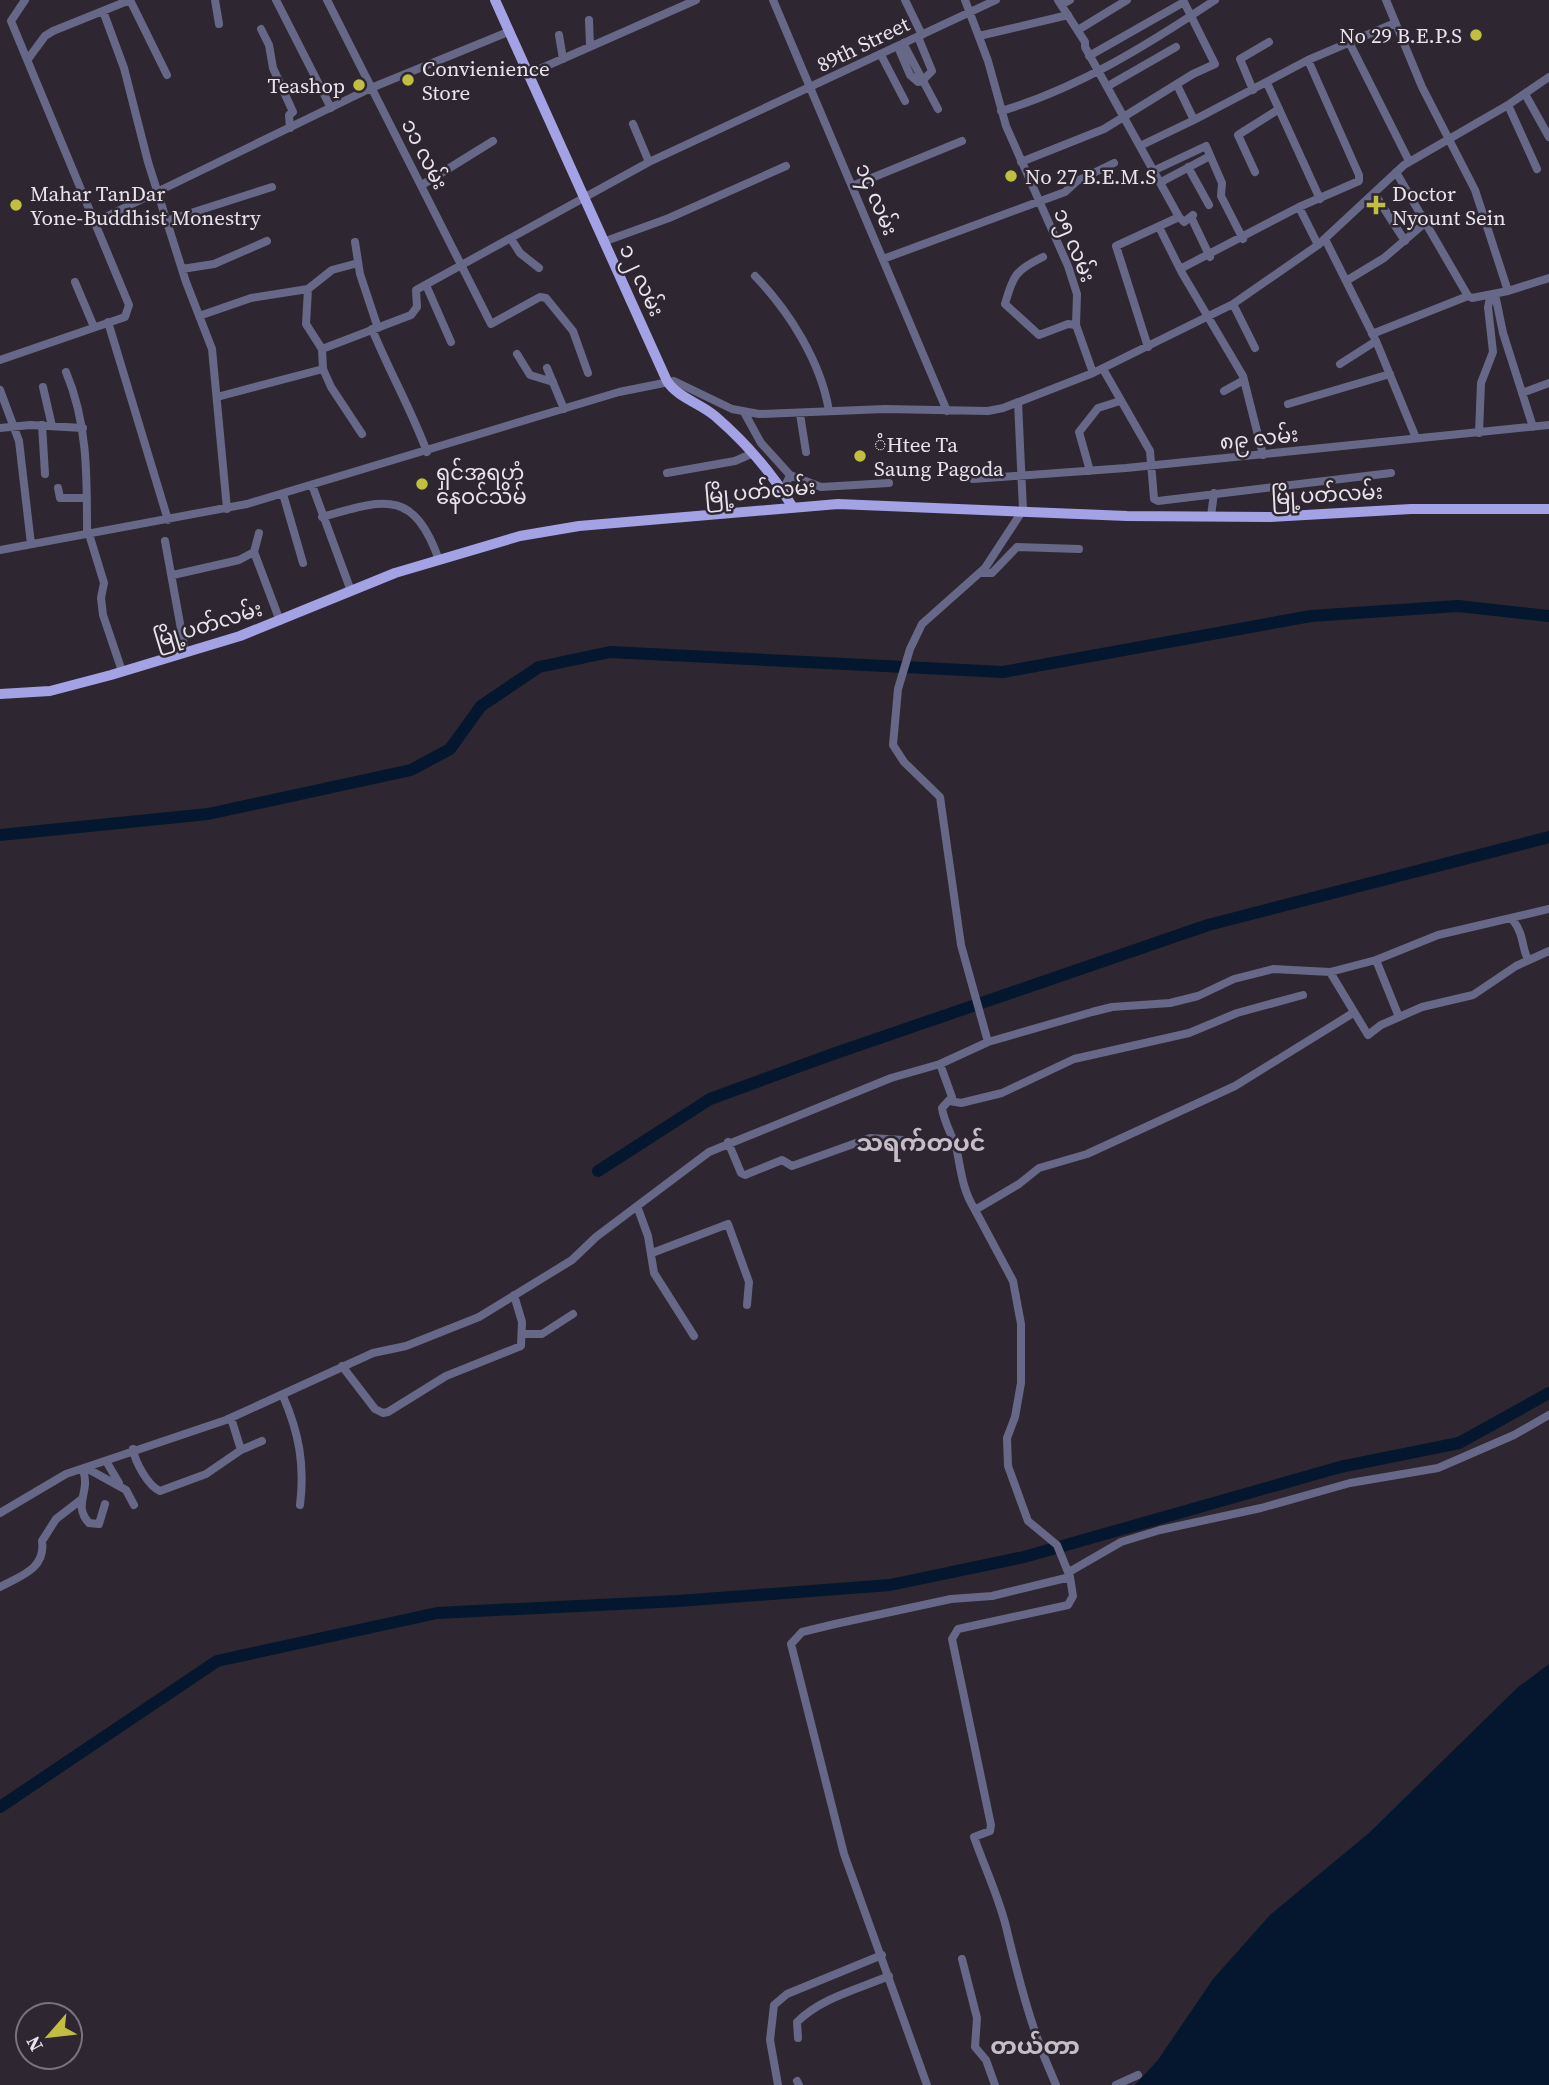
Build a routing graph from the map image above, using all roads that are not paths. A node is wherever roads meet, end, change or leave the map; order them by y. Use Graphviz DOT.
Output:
graph roads {
  1 [pos="25,0"];
  2 [pos="128,0"];
  3 [pos="215,0"];
  4 [pos="276,0"];
  5 [pos="327,0"];
  6 [pos="495,0"];
  7 [pos="696,0"];
  8 [pos="773,0"];
  9 [pos="905,0"];
  10 [pos="965,0"];
  11 [pos="996,0"];
  12 [pos="1070,0"];
  13 [pos="1127,0"];
  14 [pos="1387,0"];
  15 [pos="1183,1"];
  16 [pos="1209,2"];
  17 [pos="1059,3"];
  18 [pos="103,11"];
  19 [pos="970,13"];
  20 [pos="1068,15"];
  21 [pos="1191,15"];
  22 [pos="15,16"];
  23 [pos="0,19"];
  24 [pos="589,20"];
  25 [pos="1395,23"];
  26 [pos="219,24"];
  27 [pos="261,29"];
  28 [pos="1078,30"];
  29 [pos="508,32"];
  30 [pos="559,36"];
  31 [pos="920,36"];
  32 [pos="978,36"];
  33 [pos="1269,42"];
  34 [pos="1349,42"];
  35 [pos="900,45"];
  36 [pos="590,46"];
  37 [pos="1176,47"];
  38 [pos="881,55"];
  39 [pos="1089,56"];
  40 [pos="29,59"];
  41 [pos="563,59"];
  42 [pos="1308,60"];
  43 [pos="1099,70"];
  44 [pos="167,75"];
  45 [pos="526,75"];
  46 [pos="909,75"];
  47 [pos="1549,77"];
  48 [pos="922,80"];
  49 [pos="894,82"];
  50 [pos="1267,83"];
  51 [pos="1177,85"];
  52 [pos="1108,86"];
  53 [pos="372,88"];
  54 [pos="810,88"];
  55 [pos="1252,90"];
  56 [pos="1525,94"];
  57 [pos="905,101"];
  58 [pos="1508,105"];
  59 [pos="331,108"];
  60 [pos="938,109"];
  61 [pos="1279,109"];
  62 [pos="1001,111"];
  63 [pos="1125,115"];
  64 [pos="1194,120"];
  65 [pos="634,124"];
  66 [pos="290,128"];
  67 [pos="1549,137"];
  68 [pos="1449,139"];
  69 [pos="493,141"];
  70 [pos="962,141"];
  71 [pos="1142,145"];
  72 [pos="1210,156"];
  73 [pos="1409,161"];
  74 [pos="649,162"];
  75 [pos="1021,162"];
  76 [pos="1114,163"];
  77 [pos="786,166"];
  78 [pos="1188,167"];
  79 [pos="1537,169"];
  80 [pos="1155,170"];
  81 [pos="1255,172"];
  82 [pos="1396,172"];
  83 [pos="1161,182"];
  84 [pos="422,185"];
  85 [pos="852,186"];
  86 [pos="272,187"];
  87 [pos="158,192"];
  88 [pos="1374,193"];
  89 [pos="583,196"];
  90 [pos="1320,199"];
  91 [pos="1039,202"];
  92 [pos="1209,205"];
  93 [pos="1299,207"];
  94 [pos="1179,217"];
  95 [pos="169,220"];
  96 [pos="95,222"];
  97 [pos="1426,222"];
  98 [pos="1159,227"];
  99 [pos="510,239"];
  100 [pos="1243,239"];
  101 [pos="1405,241"];
  102 [pos="267,242"];
  103 [pos="355,242"];
  104 [pos="603,242"];
  105 [pos="1322,242"];
  106 [pos="1043,257"];
  107 [pos="1210,257"];
  108 [pos="883,259"];
  109 [pos="358,264"];
  110 [pos="462,267"];
  111 [pos="539,268"];
  112 [pos="182,269"];
  113 [pos="1180,270"];
  114 [pos="755,276"];
  115 [pos="1549,278"];
  116 [pos="1346,281"];
  117 [pos="75,282"];
  118 [pos="426,285"];
  119 [pos="307,289"];
  120 [pos="1508,291"];
  121 [pos="1495,295"];
  122 [pos="1468,296"];
  123 [pos="1233,304"];
  124 [pos="199,316"];
  125 [pos="1208,316"];
  126 [pos="108,322"];
  127 [pos="1076,325"];
  128 [pos="94,327"];
  129 [pos="375,328"];
  130 [pos="1374,338"];
  131 [pos="452,342"];
  132 [pos="1148,347"];
  133 [pos="1255,348"];
  134 [pos="322,349"];
  135 [pos="517,354"];
  136 [pos="0,360"];
  137 [pos="1340,364"];
  138 [pos="547,368"];
  139 [pos="323,369"];
  140 [pos="1103,369"];
  141 [pos="66,372"];
  142 [pos="588,373"];
  143 [pos="1093,373"];
  144 [pos="1390,374"];
  145 [pos="1244,380"];
  146 [pos="667,381"];
  147 [pos="554,382"];
  148 [pos="1549,383"];
  149 [pos="43,387"];
  150 [pos="0,390"];
  151 [pos="1224,391"];
  152 [pos="1522,393"];
  153 [pos="218,397"];
  154 [pos="1121,401"];
  155 [pos="1018,402"];
  156 [pos="1288,404"];
  157 [pos="564,409"];
  158 [pos="829,411"];
  159 [pos="947,411"];
  160 [pos="744,412"];
  161 [pos="800,414"];
  162 [pos="1549,425"];
  163 [pos="13,426"];
  164 [pos="47,426"];
  165 [pos="0,428"];
  166 [pos="83,428"];
  167 [pos="1533,428"];
  168 [pos="1479,433"];
  169 [pos="362,435"];
  170 [pos="1416,438"];
  171 [pos="428,452"];
  172 [pos="806,452"];
  173 [pos="751,454"];
  174 [pos="1263,455"];
  175 [pos="1152,466"];
  176 [pos="1090,471"];
  177 [pos="667,473"];
  178 [pos="1391,473"];
  179 [pos="45,474"];
  180 [pos="790,475"];
  181 [pos="1019,475"];
  182 [pos="973,479"];
  183 [pos="889,483"];
  184 [pos="312,485"];
  185 [pos="58,488"];
  186 [pos="783,491"];
  187 [pos="1214,493"];
  188 [pos="283,494"];
  189 [pos="87,498"];
  190 [pos="792,506"];
  191 [pos="227,509"];
  192 [pos="1549,509"];
  193 [pos="1023,510"];
  194 [pos="322,516"];
  195 [pos="1211,516"];
  196 [pos="168,520"];
  197 [pos="259,533"];
  198 [pos="88,534"];
  199 [pos="165,541"];
  200 [pos="31,544"];
  201 [pos="1079,549"];
  202 [pos="0,550"];
  203 [pos="254,552"];
  204 [pos="439,560"];
  205 [pos="989,560"];
  206 [pos="303,563"];
  207 [pos="980,573"];
  208 [pos="173,575"];
  209 [pos="351,591"];
  210 [pos="280,621"];
  211 [pos="186,651"];
  212 [pos="904,661"];
  213 [pos="122,671"];
  214 [pos="0,694"];
  215 [pos="1549,909"];
  216 [pos="1512,919"];
  217 [pos="1549,951"];
  218 [pos="1376,960"];
  219 [pos="1529,960"];
  220 [pos="1330,972"];
  221 [pos="1303,995"];
  222 [pos="1353,1013"];
  223 [pos="1398,1017"];
  224 [pos="988,1042"];
  225 [pos="940,1064"];
  226 [pos="950,1101"];
  227 [pos="904,1140"];
  228 [pos="728,1142"];
  229 [pos="637,1206"];
  230 [pos="975,1210"];
  231 [pos="652,1253"];
  232 [pos="514,1294"];
  233 [pos="747,1305"];
  234 [pos="573,1314"];
  235 [pos="524,1334"];
  236 [pos="694,1336"];
  237 [pos="342,1366"];
  238 [pos="283,1396"];
  239 [pos="1549,1415"];
  240 [pos="231,1418"];
  241 [pos="262,1441"];
  242 [pos="133,1449"];
  243 [pos="241,1450"];
  244 [pos="106,1461"];
  245 [pos="85,1469"];
  246 [pos="126,1490"];
  247 [pos="82,1499"];
  248 [pos="105,1504"];
  249 [pos="300,1504"];
  250 [pos="134,1505"];
  251 [pos="0,1513"];
  252 [pos="1069,1571"];
  253 [pos="0,1587"];
  254 [pos="882,1955"];
  255 [pos="962,1959"];
  256 [pos="889,1976"];
  257 [pos="798,2038"];
  258 [pos="1138,2075"];
  259 [pos="778,2085"];
  260 [pos="927,2085"];
  261 [pos="995,2085"];
  262 [pos="1056,2085"];
  263 [pos="1116,2085"];
  1 -- 22 [label="street"];
  2 -- 18 [label="street"];
  2 -- 44 [label="street"];
  3 -- 26 [label="street"];
  4 -- 59 [label="street"];
  5 -- 53 [label="street, ၁၁ လမ်း"];
  6 -- 29 [label="main road, ၁၂ လမ်း"];
  7 -- 36 [label="street"];
  8 -- 54 [label="street, ၁၄ လမ်း"];
  9 -- 31 [label="street"];
  10 -- 19 [label="street, ၁၅ လမ်း"];
  11 -- 19 [label="street, 89th Street"];
  12 -- 17 [label="street"];
  13 -- 28 [label="street"];
  14 -- 25 [label="street"];
  15 -- 21 [label="street"];
  15 -- 39 [label="street"];
  16 -- 21 [label="street"];
  17 -- 20 [label="street"];
  18 -- 40 [label="street"];
  18 -- 87 [label="street"];
  19 -- 31 [label="street, 89th Street"];
  19 -- 32 [label="street, ၁၅ လမ်း"];
  20 -- 28 [label="street"];
  20 -- 32 [label="street"];
  21 -- 43 [label="street"];
  21 -- 51 [label="street"];
  22 -- 23 [label="street"];
  22 -- 40 [label="street"];
  24 -- 36 [label="street"];
  25 -- 34 [label="street"];
  25 -- 68 [label="street"];
  27 -- 66 [label="street"];
  28 -- 39 [label="street"];
  29 -- 45 [label="main road, ၁၂ လမ်း"];
  29 -- 53 [label="street"];
  30 -- 41 [label="street"];
  31 -- 35 [label="street, 89th Street"];
  31 -- 48 [label="street"];
  32 -- 62 [label="street, ၁၅ လမ်း"];
  33 -- 55 [label="street"];
  34 -- 42 [label="street"];
  34 -- 73 [label="street"];
  35 -- 38 [label="street, 89th Street"];
  35 -- 46 [label="street"];
  35 -- 48 [label="street"];
  36 -- 41 [label="street"];
  37 -- 52 [label="street"];
  38 -- 49 [label="street"];
  38 -- 54 [label="street, 89th Street"];
  39 -- 43 [label="street"];
  40 -- 96 [label="street"];
  41 -- 45 [label="street"];
  42 -- 50 [label="street"];
  42 -- 90 [label="street"];
  43 -- 52 [label="street"];
  43 -- 62 [label="street"];
  45 -- 89 [label="main road, ၁၂ လမ်း"];
  46 -- 48 [label="street"];
  46 -- 49 [label="street"];
  47 -- 56 [label="street"];
  48 -- 60 [label="street"];
  49 -- 57 [label="street"];
  50 -- 55 [label="street"];
  50 -- 61 [label="street"];
  51 -- 63 [label="street"];
  51 -- 64 [label="street"];
  52 -- 63 [label="street"];
  53 -- 59 [label="street"];
  53 -- 84 [label="street, ၁၁ လမ်း"];
  54 -- 74 [label="street, 89th Street"];
  54 -- 85 [label="street, ၁၄ လမ်း"];
  55 -- 64 [label="street"];
  56 -- 58 [label="street"];
  56 -- 67 [label="street"];
  58 -- 68 [label="street"];
  58 -- 79 [label="street"];
  59 -- 66 [label="street"];
  61 -- 81 [label="street"];
  61 -- 90 [label="street"];
  62 -- 75 [label="street, ၁၅ လမ်း"];
  63 -- 71 [label="street"];
  63 -- 75 [label="street"];
  64 -- 71 [label="street"];
  65 -- 74 [label="street"];
  66 -- 87 [label="street"];
  68 -- 73 [label="street"];
  68 -- 120 [label="street"];
  69 -- 84 [label="street"];
  70 -- 85 [label="street"];
  71 -- 80 [label="street"];
  72 -- 78 [label="street"];
  72 -- 80 [label="street"];
  72 -- 100 [label="street"];
  73 -- 82 [label="street"];
  74 -- 89 [label="street, 89th Street"];
  75 -- 91 [label="street, ၁၅ လမ်း"];
  76 -- 91 [label="street"];
  77 -- 104 [label="street"];
  78 -- 83 [label="street"];
  78 -- 92 [label="street"];
  80 -- 83 [label="street"];
  82 -- 88 [label="street"];
  82 -- 97 [label="street"];
  83 -- 94 [label="street"];
  84 -- 110 [label="street, ၁၁ လမ်း"];
  85 -- 108 [label="street, ၁၄ လမ်း"];
  86 -- 95 [label="street"];
  87 -- 95 [label="street"];
  87 -- 96 [label="street"];
  88 -- 101 [label="street"];
  88 -- 105 [label="street"];
  89 -- 99 [label="street, 89th Street"];
  89 -- 104 [label="main road, ၁၂ လမ်း"];
  90 -- 93 [label="street"];
  91 -- 108 [label="street"];
  91 -- 127 [label="street, ၁၅ လမ်း"];
  93 -- 100 [label="street"];
  93 -- 105 [label="street"];
  94 -- 98 [label="street"];
  94 -- 107 [label="street"];
  95 -- 112 [label="street"];
  96 -- 126 [label="street"];
  97 -- 101 [label="street"];
  97 -- 122 [label="street"];
  98 -- 113 [label="street"];
  98 -- 132 [label="street"];
  99 -- 110 [label="street, 89th Street"];
  99 -- 111 [label="street"];
  100 -- 107 [label="street"];
  101 -- 116 [label="street"];
  102 -- 112 [label="street"];
  103 -- 109 [label="street"];
  104 -- 146 [label="main road, ၁၂ လမ်း"];
  105 -- 116 [label="street"];
  105 -- 123 [label="street"];
  106 -- 127 [label="street"];
  107 -- 113 [label="street"];
  108 -- 159 [label="street, ၁၄ လမ်း"];
  109 -- 119 [label="street"];
  109 -- 129 [label="street"];
  110 -- 118 [label="street, 89th Street"];
  110 -- 142 [label="street, ၁၁ လမ်း"];
  112 -- 124 [label="street"];
  113 -- 125 [label="street"];
  114 -- 158 [label="street"];
  115 -- 120 [label="street"];
  116 -- 130 [label="street"];
  117 -- 128 [label="street"];
  118 -- 129 [label="street"];
  118 -- 131 [label="street"];
  119 -- 124 [label="street"];
  119 -- 134 [label="street"];
  120 -- 121 [label="street"];
  121 -- 122 [label="street"];
  121 -- 152 [label="street"];
  121 -- 168 [label="street"];
  122 -- 130 [label="street"];
  123 -- 125 [label="street"];
  123 -- 133 [label="street"];
  124 -- 153 [label="street"];
  125 -- 132 [label="street"];
  125 -- 145 [label="street"];
  126 -- 128 [label="street"];
  126 -- 196 [label="street"];
  127 -- 143 [label="street, ၁၅ လမ်း"];
  128 -- 136 [label="street"];
  129 -- 134 [label="street"];
  129 -- 171 [label="street"];
  130 -- 137 [label="street"];
  130 -- 144 [label="street"];
  132 -- 140 [label="street"];
  134 -- 139 [label="street"];
  135 -- 147 [label="street"];
  138 -- 147 [label="street"];
  139 -- 153 [label="street"];
  139 -- 169 [label="street"];
  140 -- 143 [label="street"];
  140 -- 154 [label="street"];
  141 -- 166 [label="street"];
  143 -- 155 [label="street"];
  144 -- 156 [label="street"];
  144 -- 170 [label="street"];
  145 -- 151 [label="street"];
  145 -- 174 [label="street"];
  146 -- 157 [label="street"];
  146 -- 160 [label="street"];
  146 -- 173 [label="main road, ၁၂ လမ်း"];
  147 -- 157 [label="street"];
  148 -- 152 [label="street"];
  149 -- 164 [label="street"];
  150 -- 163 [label="street"];
  152 -- 167 [label="street"];
  153 -- 191 [label="street"];
  154 -- 175 [label="street"];
  154 -- 176 [label="street"];
  155 -- 159 [label="street"];
  155 -- 181 [label="street"];
  157 -- 171 [label="street"];
  158 -- 159 [label="street"];
  158 -- 161 [label="street"];
  160 -- 161 [label="street"];
  160 -- 180 [label="street"];
  161 -- 172 [label="street"];
  162 -- 167 [label="street, ၈၉ လမ်း"];
  163 -- 164 [label="street"];
  163 -- 165 [label="street"];
  163 -- 200 [label="street"];
  164 -- 166 [label="street"];
  164 -- 179 [label="street"];
  166 -- 189 [label="street"];
  167 -- 168 [label="street, ၈၉ လမ်း"];
  168 -- 170 [label="street, ၈၉ လမ်း"];
  170 -- 174 [label="street, ၈၉ လမ်း"];
  171 -- 184 [label="street"];
  173 -- 177 [label="street"];
  173 -- 186 [label="main road, ၁၂ လမ်း"];
  174 -- 175 [label="street, ၈၉ လမ်း"];
  175 -- 176 [label="street, ၈၉ လမ်း"];
  175 -- 187 [label="street"];
  176 -- 181 [label="street, ၈၉ လမ်း"];
  178 -- 187 [label="street"];
  180 -- 183 [label="street"];
  180 -- 186 [label="street"];
  181 -- 182 [label="street, ၈၉ လမ်း"];
  181 -- 193 [label="street"];
  184 -- 188 [label="street"];
  184 -- 194 [label="street"];
  185 -- 189 [label="street"];
  186 -- 190 [label="main road, ၁၂ လမ်း"];
  187 -- 195 [label="street"];
  188 -- 191 [label="street"];
  188 -- 206 [label="street"];
  189 -- 198 [label="street"];
  190 -- 193 [label="main road, မြို့ပတ်လမ်း"];
  190 -- 204 [label="main road, မြို့ပတ်လမ်း"];
  191 -- 196 [label="street"];
  192 -- 195 [label="main road, မြို့ပတ်လမ်း"];
  193 -- 195 [label="main road, မြို့ပတ်လမ်း"];
  193 -- 205 [label="street"];
  194 -- 204 [label="street"];
  194 -- 209 [label="street"];
  196 -- 198 [label="street"];
  197 -- 203 [label="street"];
  198 -- 200 [label="street"];
  198 -- 213 [label="street"];
  199 -- 208 [label="street"];
  200 -- 202 [label="street"];
  201 -- 207 [label="street"];
  203 -- 208 [label="street"];
  203 -- 210 [label="street"];
  204 -- 209 [label="main road, မြို့ပတ်လမ်း"];
  205 -- 207 [label="street"];
  205 -- 212 [label="street"];
  207 -- 212 [label="street"];
  208 -- 211 [label="street"];
  209 -- 210 [label="main road, မြို့ပတ်လမ်း"];
  210 -- 211 [label="main road, မြို့ပတ်လမ်း"];
  211 -- 213 [label="main road, မြို့ပတ်လမ်း"];
  212 -- 224 [label="street"];
  213 -- 214 [label="main road, မြို့ပတ်လမ်း"];
  215 -- 216 [label="street"];
  216 -- 218 [label="street"];
  216 -- 219 [label="street"];
  217 -- 219 [label="street"];
  218 -- 220 [label="street"];
  218 -- 223 [label="street"];
  219 -- 223 [label="street"];
  220 -- 222 [label="street"];
  220 -- 224 [label="street"];
  221 -- 226 [label="street"];
  222 -- 223 [label="street"];
  222 -- 230 [label="street"];
  224 -- 225 [label="street"];
  225 -- 226 [label="street"];
  225 -- 228 [label="street"];
  226 -- 230 [label="street"];
  227 -- 228 [label="street"];
  228 -- 229 [label="street"];
  229 -- 231 [label="street"];
  229 -- 232 [label="street"];
  230 -- 252 [label="street"];
  231 -- 233 [label="street"];
  231 -- 236 [label="street"];
  232 -- 235 [label="street"];
  232 -- 237 [label="street"];
  234 -- 235 [label="street"];
  235 -- 237 [label="street"];
  237 -- 238 [label="street"];
  238 -- 240 [label="street"];
  238 -- 249 [label="street"];
  239 -- 252 [label="street"];
  240 -- 242 [label="street"];
  240 -- 243 [label="street"];
  241 -- 243 [label="street"];
  242 -- 243 [label="street"];
  242 -- 244 [label="street"];
  244 -- 245 [label="street"];
  244 -- 246 [label="street"];
  245 -- 246 [label="street"];
  245 -- 247 [label="street"];
  245 -- 251 [label="street"];
  246 -- 250 [label="street"];
  247 -- 248 [label="street"];
  247 -- 253 [label="street"];
  252 -- 254 [label="street"];
  252 -- 262 [label="street"];
  254 -- 256 [label="street"];
  254 -- 259 [label="street"];
  255 -- 261 [label="street"];
  256 -- 257 [label="street"];
  256 -- 260 [label="street"];
  258 -- 263 [label="street"];
}
